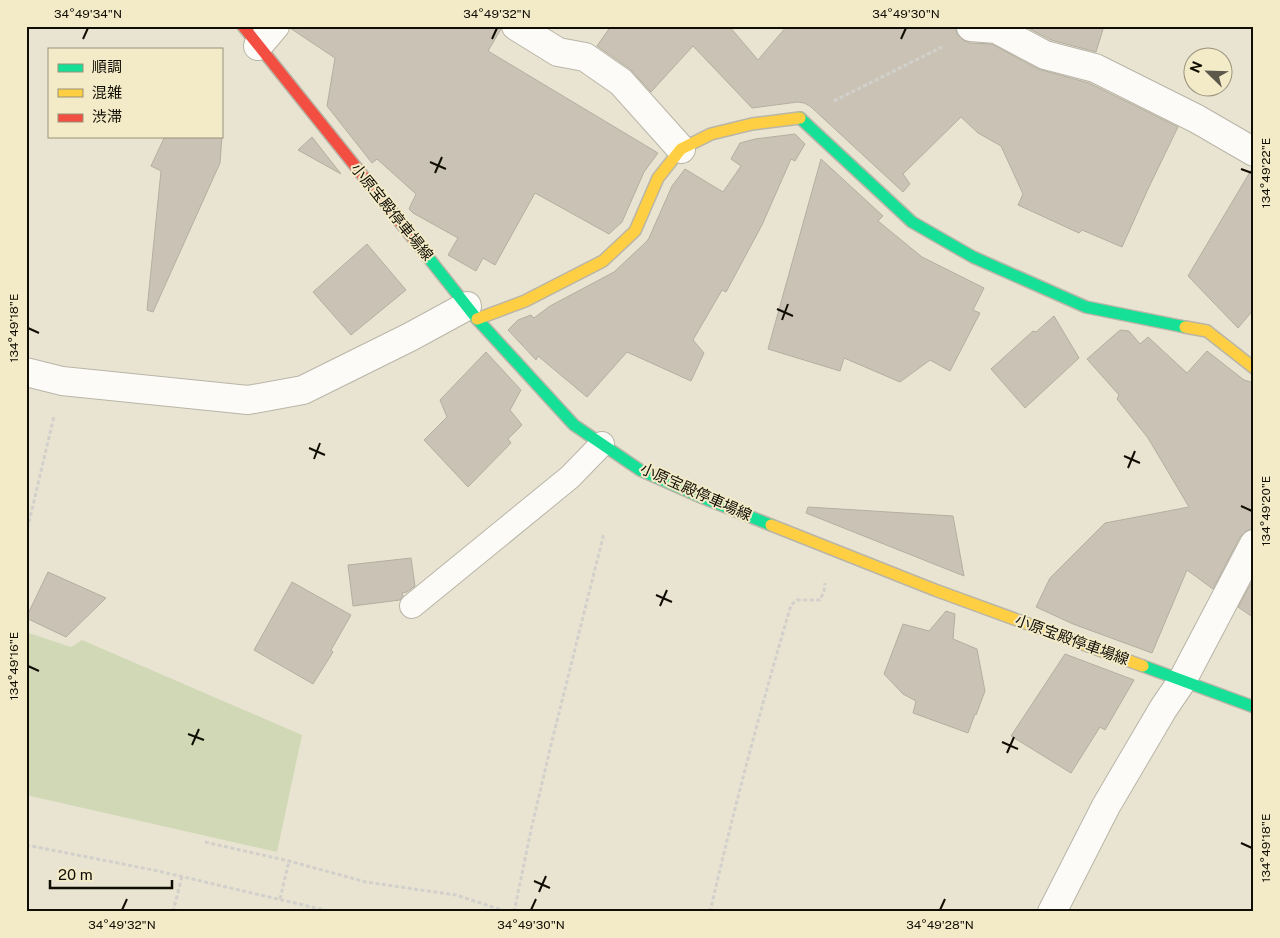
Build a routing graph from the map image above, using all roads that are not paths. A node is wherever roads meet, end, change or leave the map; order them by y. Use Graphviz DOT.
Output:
graph roads {
  1 [pos="516,26"];
  2 [pos="971,27"];
  3 [pos="259,33"];
  4 [pos="681,149"];
  5 [pos="1254,152"];
  6 [pos="472,312"];
  7 [pos="1254,368"];
  8 [pos="26,372"];
  9 [pos="602,444"];
  10 [pos="1254,544"];
  11 [pos="412,606"];
  12 [pos="1182,681"];
  13 [pos="1254,707"];
  14 [pos="1052,912"];
  1 -- 4 [label="street"];
  2 -- 5 [label="street"];
  3 -- 6 [label="main road, 小原宝殿停車場線"];
  4 -- 6 [label="main road"];
  4 -- 7 [label="main road"];
  6 -- 8 [label="street"];
  6 -- 9 [label="main road, 小原宝殿停車場線"];
  9 -- 11 [label="lane"];
  9 -- 12 [label="main road, 小原宝殿停車場線"];
  10 -- 12 [label="street"];
  12 -- 13 [label="main road, 小原宝殿停車場線"];
  12 -- 14 [label="street"];
}
